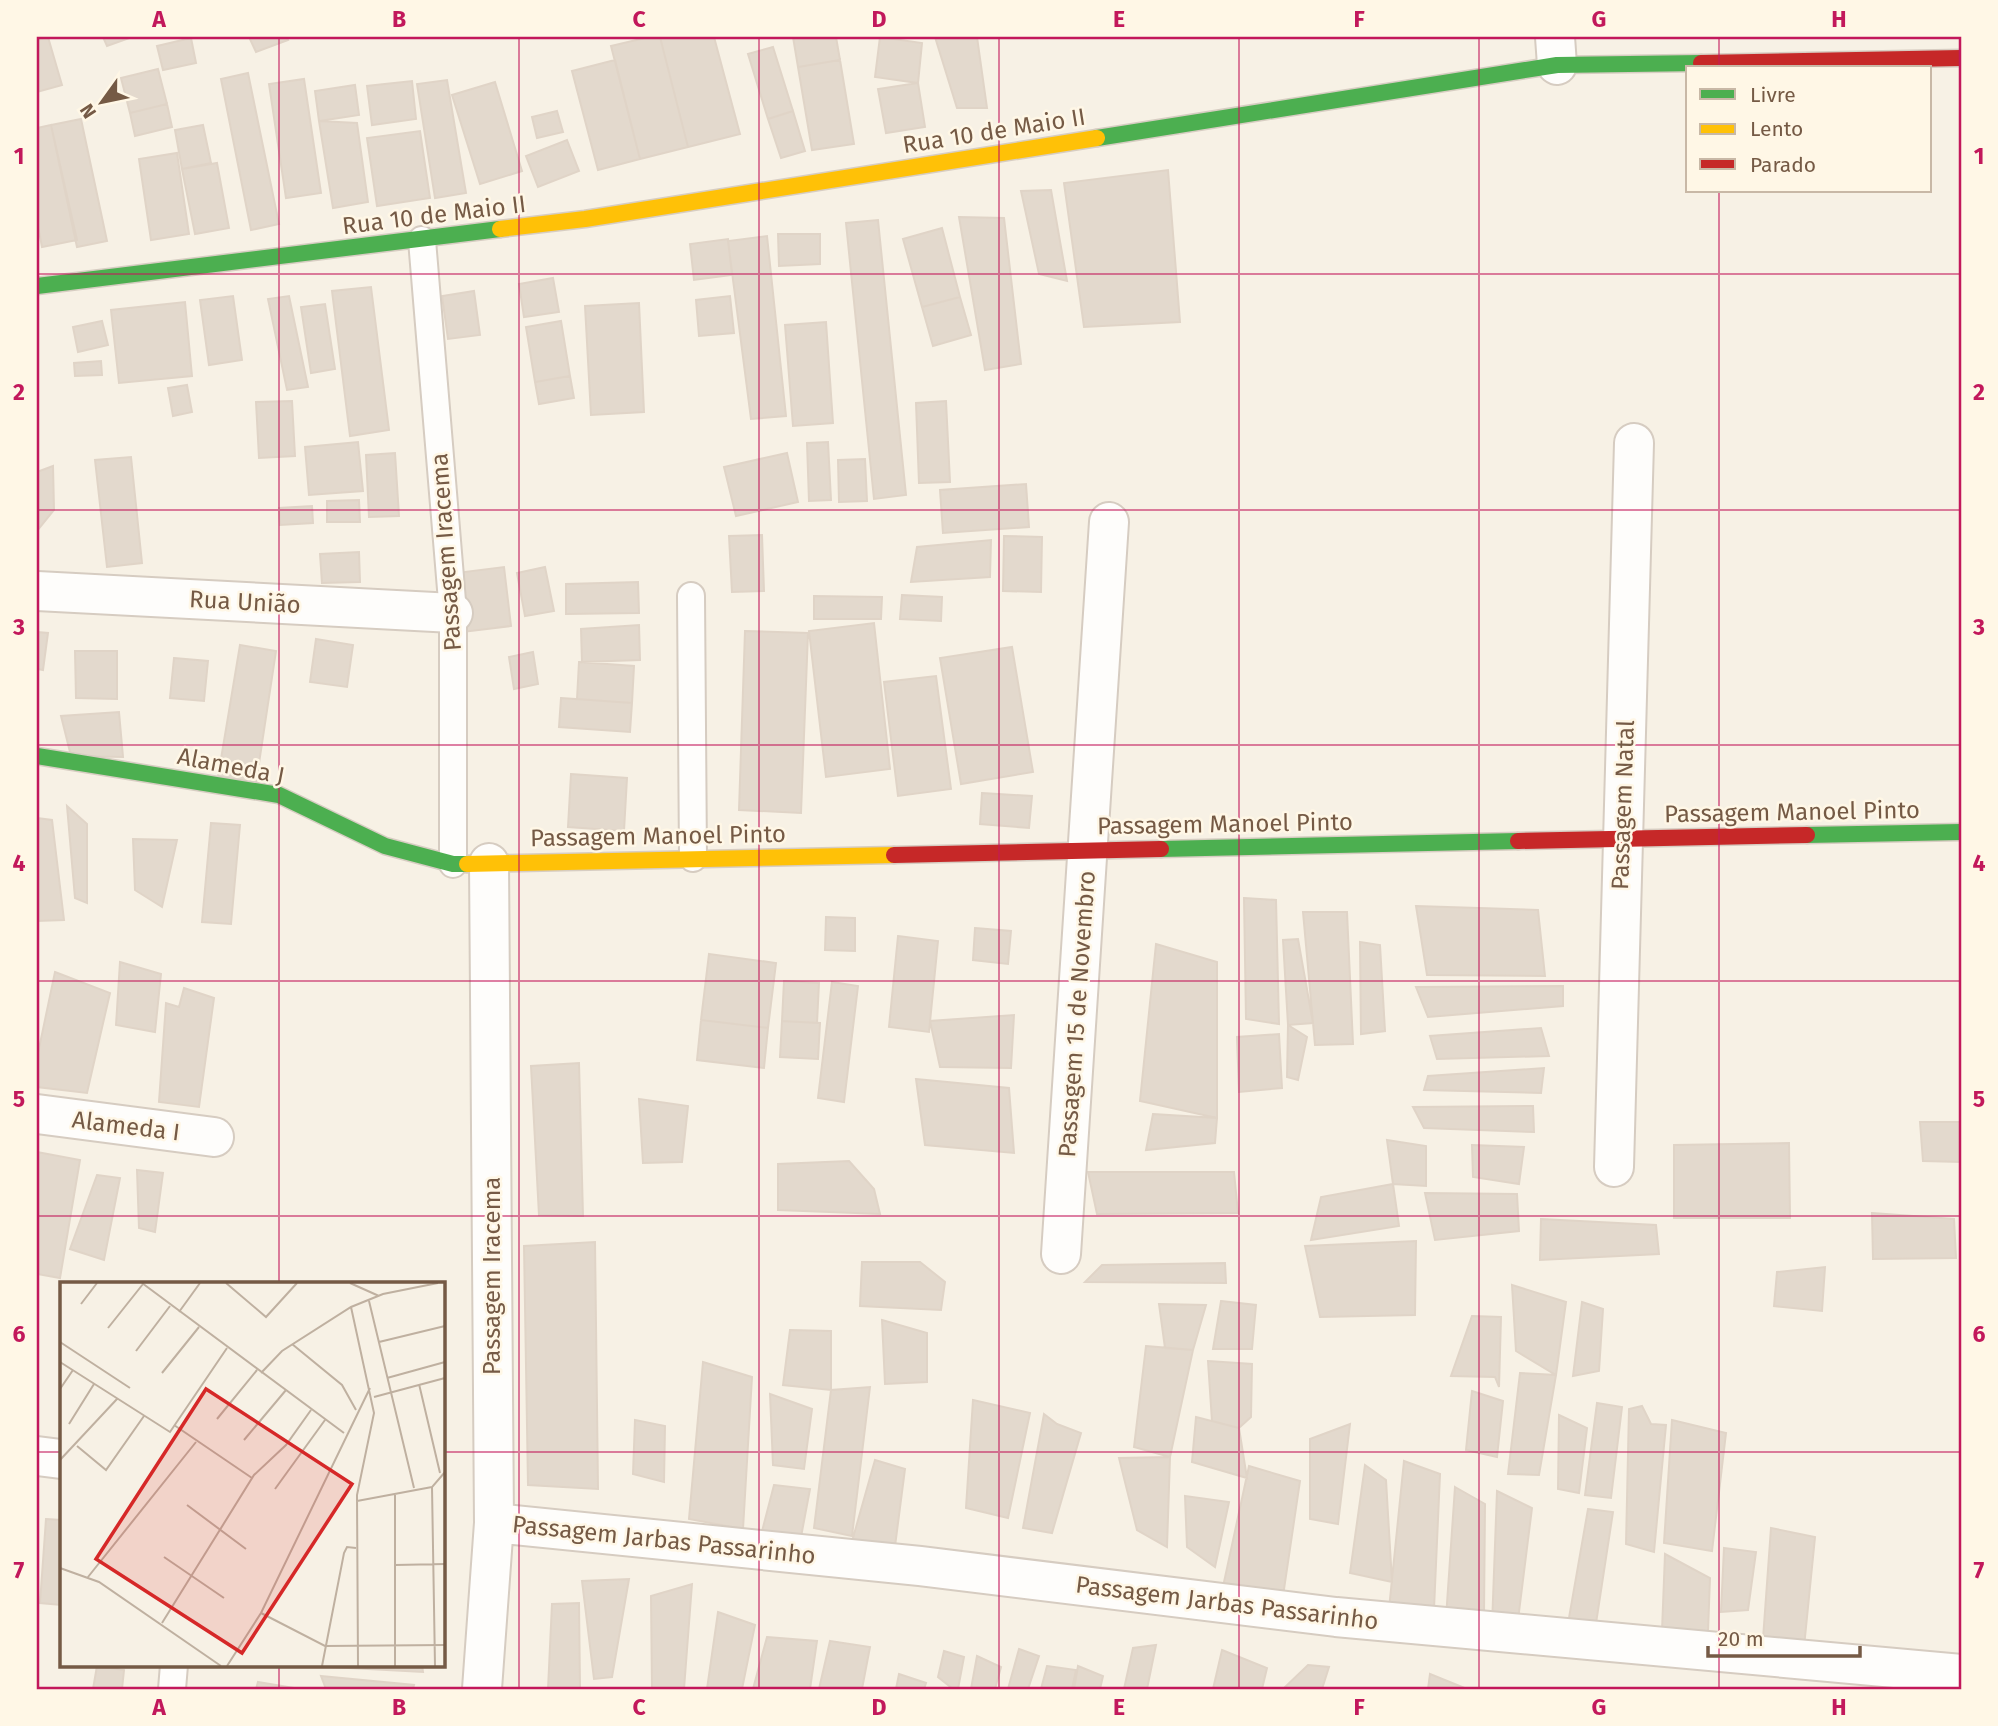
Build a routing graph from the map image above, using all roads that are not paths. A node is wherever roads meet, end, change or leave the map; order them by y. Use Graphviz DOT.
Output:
graph roads {
  1 [pos="1556,51"];
  2 [pos="1961,58"];
  3 [pos="422,240"];
  4 [pos="37,286"];
  5 [pos="1634,443"];
  6 [pos="1109,522"];
  7 [pos="37,591"];
  8 [pos="691,596"];
  9 [pos="453,613"];
  10 [pos="37,755"];
  11 [pos="1961,832"];
  12 [pos="1621,838"];
  13 [pos="1087,850"];
  14 [pos="692,858"];
  15 [pos="471,863"];
  16 [pos="37,1114"];
  17 [pos="214,1137"];
  18 [pos="1614,1167"];
  19 [pos="1061,1254"];
  20 [pos="37,1456"];
  21 [pos="60,1459"];
  22 [pos="494,1522"];
  23 [pos="174,1666"];
  24 [pos="1961,1674"];
  25 [pos="172,1689"];
  26 [pos="482,1689"];
  1 -- 2 [label="street, Rua 10 de Maio II"];
  1 -- 3 [label="street, Rua 10 de Maio II"];
  3 -- 4 [label="street, Rua 10 de Maio II"];
  3 -- 9 [label="lane, Passagem Iracema"];
  5 -- 12 [label="street, Passagem Natal"];
  6 -- 13 [label="street, Passagem 15 de Novembro"];
  7 -- 9 [label="street, Rua União"];
  8 -- 14 [label="lane"];
  9 -- 15 [label="lane, Passagem Iracema"];
  10 -- 15 [label="street, Alameda J"];
  11 -- 12 [label="street, Passagem Manoel Pinto"];
  12 -- 13 [label="street, Passagem Manoel Pinto"];
  12 -- 18 [label="street, Passagem Natal"];
  13 -- 14 [label="street, Passagem Manoel Pinto"];
  13 -- 19 [label="street, Passagem 15 de Novembro"];
  14 -- 15 [label="street, Passagem Manoel Pinto"];
  15 -- 22 [label="street, Passagem Iracema"];
  16 -- 17 [label="street, Alameda I"];
  20 -- 21 [label="street"];
  22 -- 24 [label="street, Passagem Jarbas Passarinho"];
  22 -- 26 [label="street, Passagem Iracema"];
  23 -- 25 [label="lane"];
}
